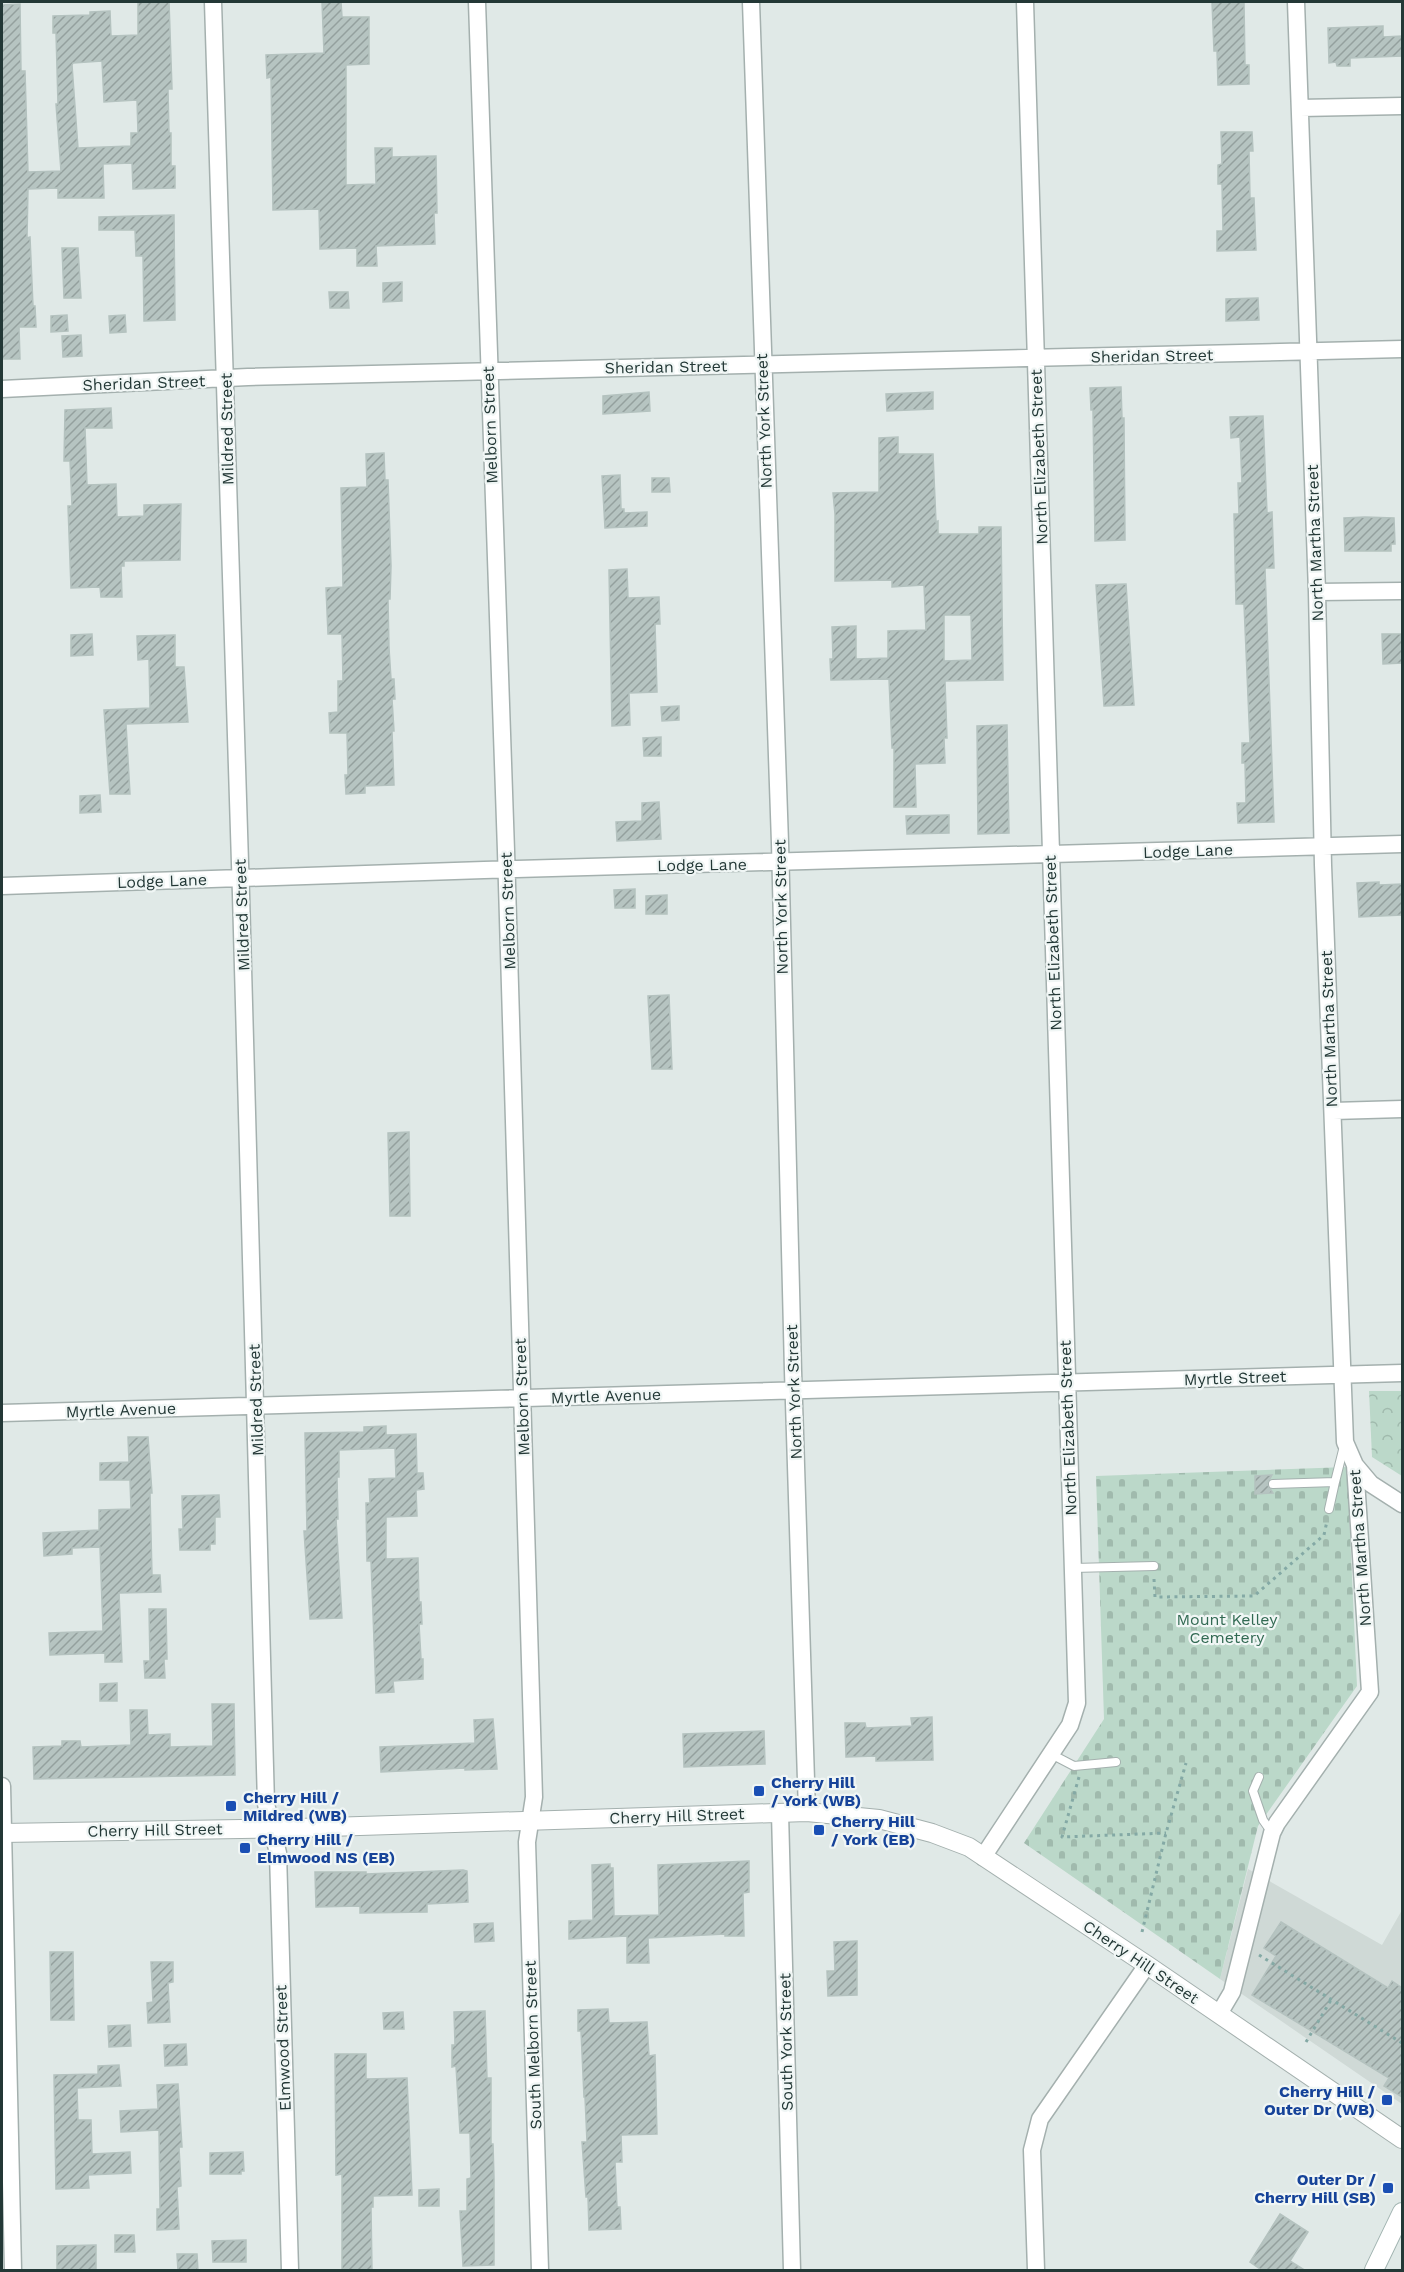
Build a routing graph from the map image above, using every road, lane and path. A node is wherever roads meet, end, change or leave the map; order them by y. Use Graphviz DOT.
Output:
graph roads {
  1 [pos="213,2"];
  2 [pos="477,2"];
  3 [pos="751,2"];
  4 [pos="1025,2"];
  5 [pos="1296,2"];
  6 [pos="1402,106"];
  7 [pos="1300,108"];
  8 [pos="1402,350"];
  9 [pos="1308,352"];
  10 [pos="1036,358"];
  11 [pos="762,365"];
  12 [pos="488,372"];
  13 [pos="226,379"];
  14 [pos="2,389"];
  15 [pos="1402,591"];
  16 [pos="1317,592"];
  17 [pos="1402,844"];
  18 [pos="1323,847"];
  19 [pos="1051,855"];
  20 [pos="780,862"];
  21 [pos="506,869"];
  22 [pos="240,878"];
  23 [pos="2,886"];
  24 [pos="1402,1109"];
  25 [pos="1332,1112"];
  26 [pos="1402,1373"];
  27 [pos="1342,1375"];
  28 [pos="1067,1383"];
  29 [pos="794,1391"];
  30 [pos="521,1398"];
  31 [pos="256,1405"];
  32 [pos="2,1413"];
  33 [pos="1345,1442"];
  34 [pos="1355,1465"];
  35 [pos="1335,1482"];
  36 [pos="1273,1484"];
  37 [pos="1402,1504"];
  38 [pos="1329,1509"];
  39 [pos="1154,1566"];
  40 [pos="1072,1568"];
  41 [pos="1051,1754"];
  42 [pos="1116,1762"];
  43 [pos="1186,1763"];
  44 [pos="1082,1766"];
  45 [pos="1259,1777"];
  46 [pos="2,1786"];
  47 [pos="807,1812"];
  48 [pos="780,1813"];
  49 [pos="529,1820"];
  50 [pos="272,1827"];
  51 [pos="2,1833"];
  52 [pos="1166,1833"];
  53 [pos="1272,1833"];
  54 [pos="983,1857"];
  55 [pos="1142,1932"];
  56 [pos="1249,1949"];
  57 [pos="1147,1965"];
  58 [pos="1331,1999"];
  59 [pos="1219,2014"];
  60 [pos="1306,2042"];
  61 [pos="1402,2043"];
  62 [pos="1402,2139"];
  63 [pos="1402,2212"];
  64 [pos="14,2271"];
  65 [pos="290,2271"];
  66 [pos="540,2271"];
  67 [pos="792,2271"];
  68 [pos="1036,2271"];
  69 [pos="1374,2271"];
  1 -- 13 [label="street, Mildred Street"];
  2 -- 12 [label="street, Melborn Street"];
  3 -- 11 [label="street, North York Street"];
  4 -- 10 [label="street, North Elizabeth Street"];
  5 -- 7 [label="street, North Martha Street"];
  6 -- 7 [label="street"];
  7 -- 9 [label="street, North Martha Street"];
  8 -- 9 [label="street, Sheridan Street"];
  9 -- 10 [label="street, Sheridan Street"];
  9 -- 16 [label="street, North Martha Street"];
  10 -- 11 [label="street, Sheridan Street"];
  10 -- 19 [label="street, North Elizabeth Street"];
  11 -- 12 [label="street, Sheridan Street"];
  11 -- 20 [label="street, North York Street"];
  12 -- 13 [label="street, Sheridan Street"];
  12 -- 21 [label="street, Melborn Street"];
  13 -- 14 [label="street, Sheridan Street"];
  13 -- 22 [label="street, Mildred Street"];
  15 -- 16 [label="street"];
  16 -- 18 [label="street, North Martha Street"];
  17 -- 18 [label="street, Lodge Lane"];
  18 -- 19 [label="street, Lodge Lane"];
  18 -- 25 [label="street, North Martha Street"];
  19 -- 20 [label="street, Lodge Lane"];
  19 -- 28 [label="street, North Elizabeth Street"];
  20 -- 21 [label="street, Lodge Lane"];
  20 -- 29 [label="street, North York Street"];
  21 -- 22 [label="street, Lodge Lane"];
  21 -- 30 [label="street, Melborn Street"];
  22 -- 23 [label="street, Lodge Lane"];
  22 -- 31 [label="street, Mildred Street"];
  24 -- 25 [label="street"];
  25 -- 27 [label="street, North Martha Street"];
  26 -- 27 [label="street, Myrtle Street"];
  27 -- 28 [label="street, Myrtle Street"];
  27 -- 33 [label="street, North Martha Street"];
  28 -- 29 [label="street, Myrtle Avenue"];
  28 -- 40 [label="street, North Elizabeth Street"];
  29 -- 30 [label="street, Myrtle Avenue"];
  29 -- 47 [label="street, North York Street"];
  30 -- 31 [label="street, Myrtle Avenue"];
  30 -- 49 [label="street, Melborn Street"];
  31 -- 32 [label="street, Myrtle Avenue"];
  31 -- 50 [label="street, Mildred Street"];
  33 -- 34 [label="street, North Martha Street"];
  33 -- 35 [label="lane"];
  34 -- 37 [label="street"];
  34 -- 53 [label="street, North Martha Street"];
  35 -- 36 [label="lane"];
  35 -- 38 [label="lane"];
  38 -- 39 [label="path"];
  39 -- 40 [label="lane"];
  40 -- 41 [label="street, North Elizabeth Street"];
  41 -- 44 [label="lane"];
  41 -- 54 [label="street, North Elizabeth Street"];
  42 -- 44 [label="lane"];
  43 -- 52 [label="path"];
  44 -- 52 [label="path"];
  45 -- 53 [label="lane"];
  46 -- 51 [label="street"];
  47 -- 48 [label="street, Cherry Hill Street"];
  47 -- 54 [label="street, Cherry Hill Street"];
  48 -- 49 [label="street, Cherry Hill Street"];
  48 -- 67 [label="street, South York Street"];
  49 -- 50 [label="street, Cherry Hill Street"];
  49 -- 66 [label="street, South Melborn Street"];
  50 -- 51 [label="street, Cherry Hill Street"];
  50 -- 65 [label="street, Elmwood Street"];
  51 -- 64 [label="street"];
  52 -- 55 [label="path"];
  53 -- 59 [label="street, North Martha Street"];
  54 -- 57 [label="street, Cherry Hill Street"];
  56 -- 58 [label="path"];
  57 -- 59 [label="street, Cherry Hill Street"];
  57 -- 68 [label="street"];
  58 -- 60 [label="path"];
  58 -- 61 [label="path"];
  59 -- 62 [label="street, Cherry Hill Street"];
  63 -- 69 [label="street"];
}
